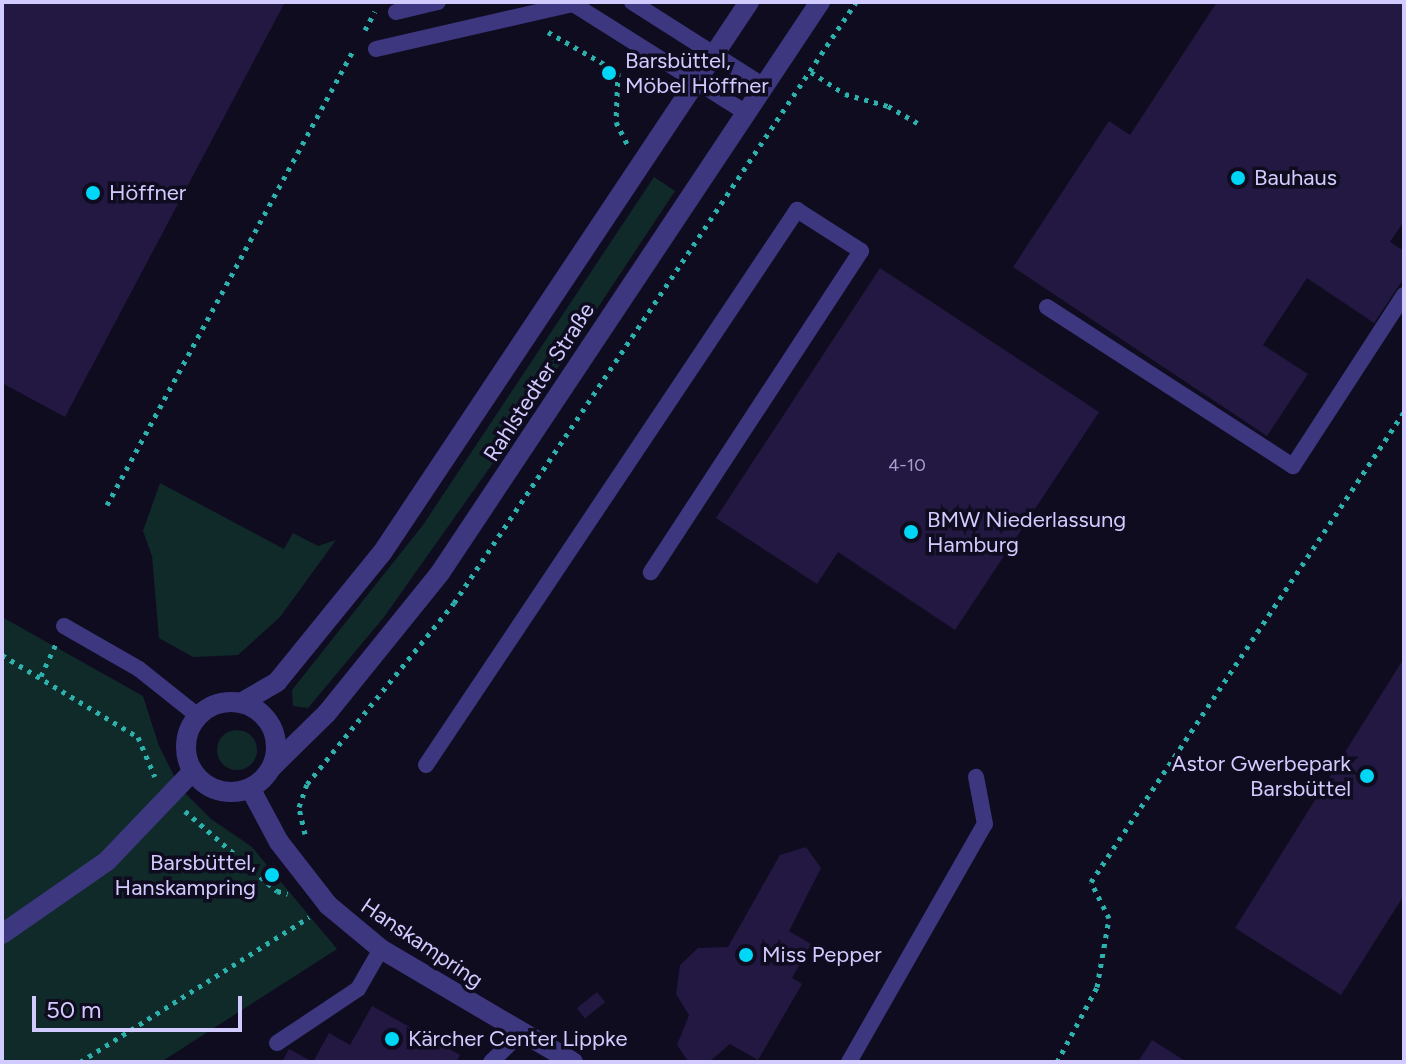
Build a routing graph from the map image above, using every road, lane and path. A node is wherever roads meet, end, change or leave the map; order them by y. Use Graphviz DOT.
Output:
graph roads {
  1 [pos="380,2"];
  2 [pos="438,2"];
  3 [pos="632,2"];
  4 [pos="749,2"];
  5 [pos="820,2"];
  6 [pos="856,2"];
  7 [pos="572,3"];
  8 [pos="396,12"];
  9 [pos="537,31"];
  10 [pos="376,49"];
  11 [pos="714,54"];
  12 [pos="811,72"];
  13 [pos="697,82"];
  14 [pos="764,86"];
  15 [pos="746,113"];
  16 [pos="918,123"];
  17 [pos="631,150"];
  18 [pos="1404,295"];
  19 [pos="1047,307"];
  20 [pos="1404,412"];
  21 [pos="107,505"];
  22 [pos="651,572"];
  23 [pos="64,626"];
  24 [pos="41,676"];
  25 [pos="241,703"];
  26 [pos="198,716"];
  27 [pos="426,765"];
  28 [pos="272,767"];
  29 [pos="193,771"];
  30 [pos="976,777"];
  31 [pos="250,788"];
  32 [pos="312,846"];
  33 [pos="328,905"];
  34 [pos="2,934"];
  35 [pos="381,949"];
  36 [pos="522,1032"];
  37 [pos="277,1043"];
  38 [pos="80,1062"];
  39 [pos="491,1062"];
  40 [pos="573,1062"];
  41 [pos="849,1062"];
  42 [pos="1057,1062"];
  1 -- 21 [label="path"];
  2 -- 8 [label="lane"];
  3 -- 11 [label="lane"];
  4 -- 11 [label="street, Rahlstedter Straße"];
  5 -- 14 [label="street, Rahlstedter Straße"];
  6 -- 12 [label="path"];
  7 -- 10 [label="lane"];
  7 -- 13 [label="lane"];
  9 -- 17 [label="path"];
  11 -- 13 [label="street, Rahlstedter Straße"];
  11 -- 14 [label="lane"];
  12 -- 16 [label="path"];
  12 -- 32 [label="path"];
  13 -- 15 [label="lane"];
  13 -- 25 [label="street, Rahlstedter Straße"];
  14 -- 15 [label="street, Rahlstedter Straße"];
  15 -- 28 [label="street, Rahlstedter Straße"];
  18 -- 19 [label="lane"];
  20 -- 42 [label="path"];
  22 -- 27 [label="lane"];
  23 -- 24 [label="path"];
  23 -- 26 [label="lane"];
  25 -- 26 [label="street, Rahlstedter Straße"];
  25 -- 28 [label="street"];
  26 -- 29 [label="street"];
  28 -- 31 [label="street, Rahlstedter Straße"];
  29 -- 31 [label="street"];
  29 -- 34 [label="street"];
  30 -- 41 [label="lane"];
  31 -- 33 [label="street, Hanskampring"];
  33 -- 35 [label="street, Hanskampring"];
  33 -- 38 [label="path"];
  35 -- 36 [label="street, Hanskampring"];
  35 -- 37 [label="lane"];
  36 -- 39 [label="lane"];
  36 -- 40 [label="street, Hanskampring"];
}
